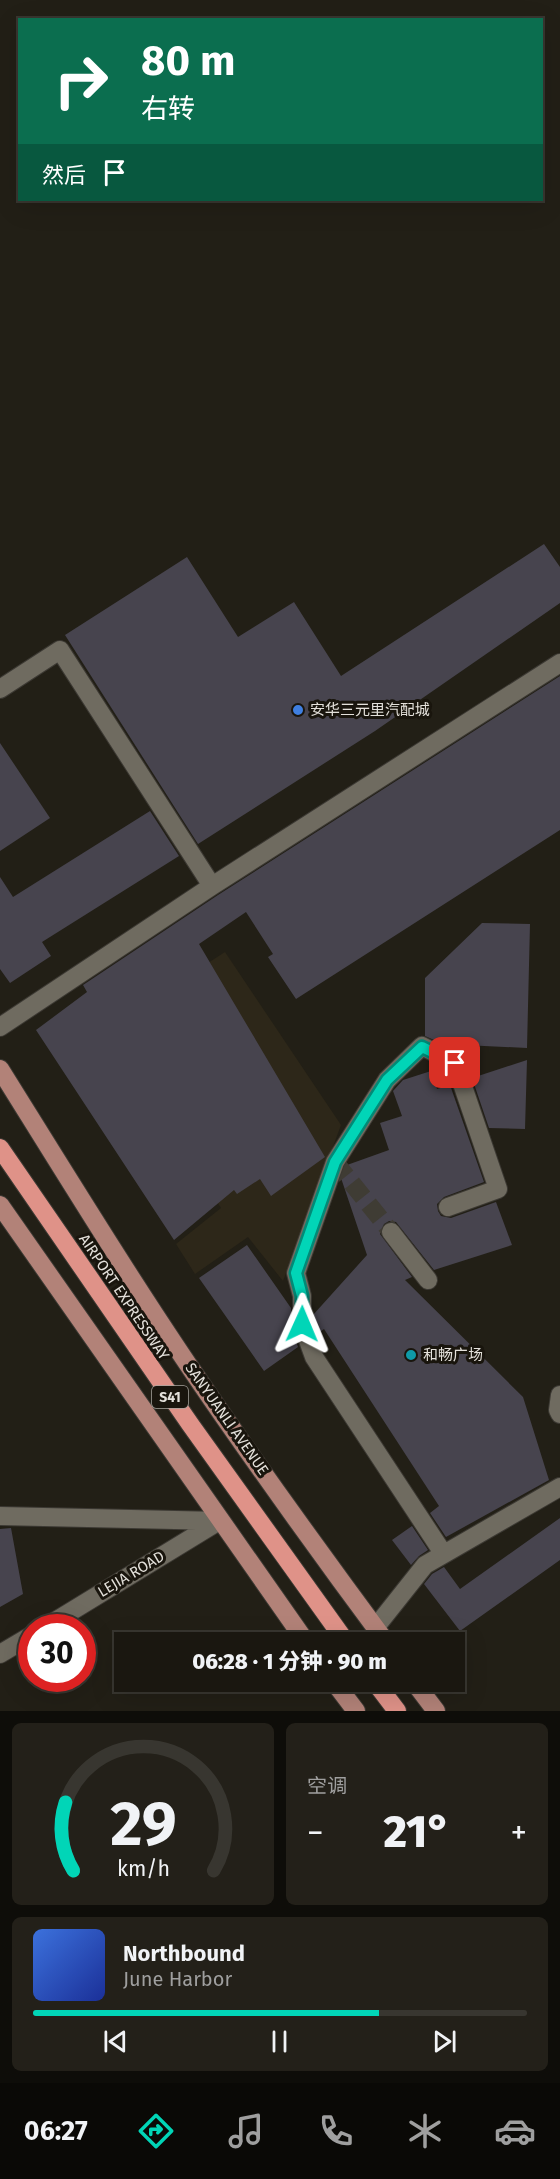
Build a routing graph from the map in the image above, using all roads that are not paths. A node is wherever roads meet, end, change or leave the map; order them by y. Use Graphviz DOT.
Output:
graph roads {
  1 [pos="560,663"];
  2 [pos="0,689"];
  3 [pos="212,886"];
  4 [pos="0,1027"];
  5 [pos="0,1069"];
  6 [pos="0,1148"];
  7 [pos="0,1204"];
  8 [pos="448,1206"];
  9 [pos="390,1232"];
  10 [pos="428,1280"];
  11 [pos="560,1395"];
  12 [pos="560,1414"];
  13 [pos="560,1487"];
  14 [pos="0,1516"];
  15 [pos="219,1521"];
  16 [pos="443,1553"];
  17 [pos="67,1614"];
  18 [pos="299,1632"];
  19 [pos="338,1632"];
  20 [pos="378,1632"];
  21 [pos="382,1632"];
  22 [pos="18,1643"];
  23 [pos="0,1654"];
  24 [pos="342,1692"];
  25 [pos="383,1692"];
  26 [pos="422,1692"];
  27 [pos="356,1711"];
  28 [pos="397,1711"];
  29 [pos="436,1711"];
  1 -- 3 [label="street"];
  2 -- 3 [label="street"];
  3 -- 4 [label="street"];
  5 -- 20 [label="main road, SANYUANLI AVENUE"];
  6 -- 19 [label="highway, AIRPORT EXPRESSWAY / S41"];
  7 -- 15 [label="main road"];
  8 -- 16 [label="street"];
  9 -- 10 [label="street"];
  11 -- 12 [label="street"];
  13 -- 16 [label="street"];
  14 -- 15 [label="street"];
  15 -- 17 [label="street, LEJIA ROAD"];
  15 -- 18 [label="main road"];
  16 -- 21 [label="street"];
  22 -- 23 [label="street"];
  24 -- 27 [label="main road"];
  25 -- 28 [label="highway"];
  26 -- 29 [label="main road"];
}
